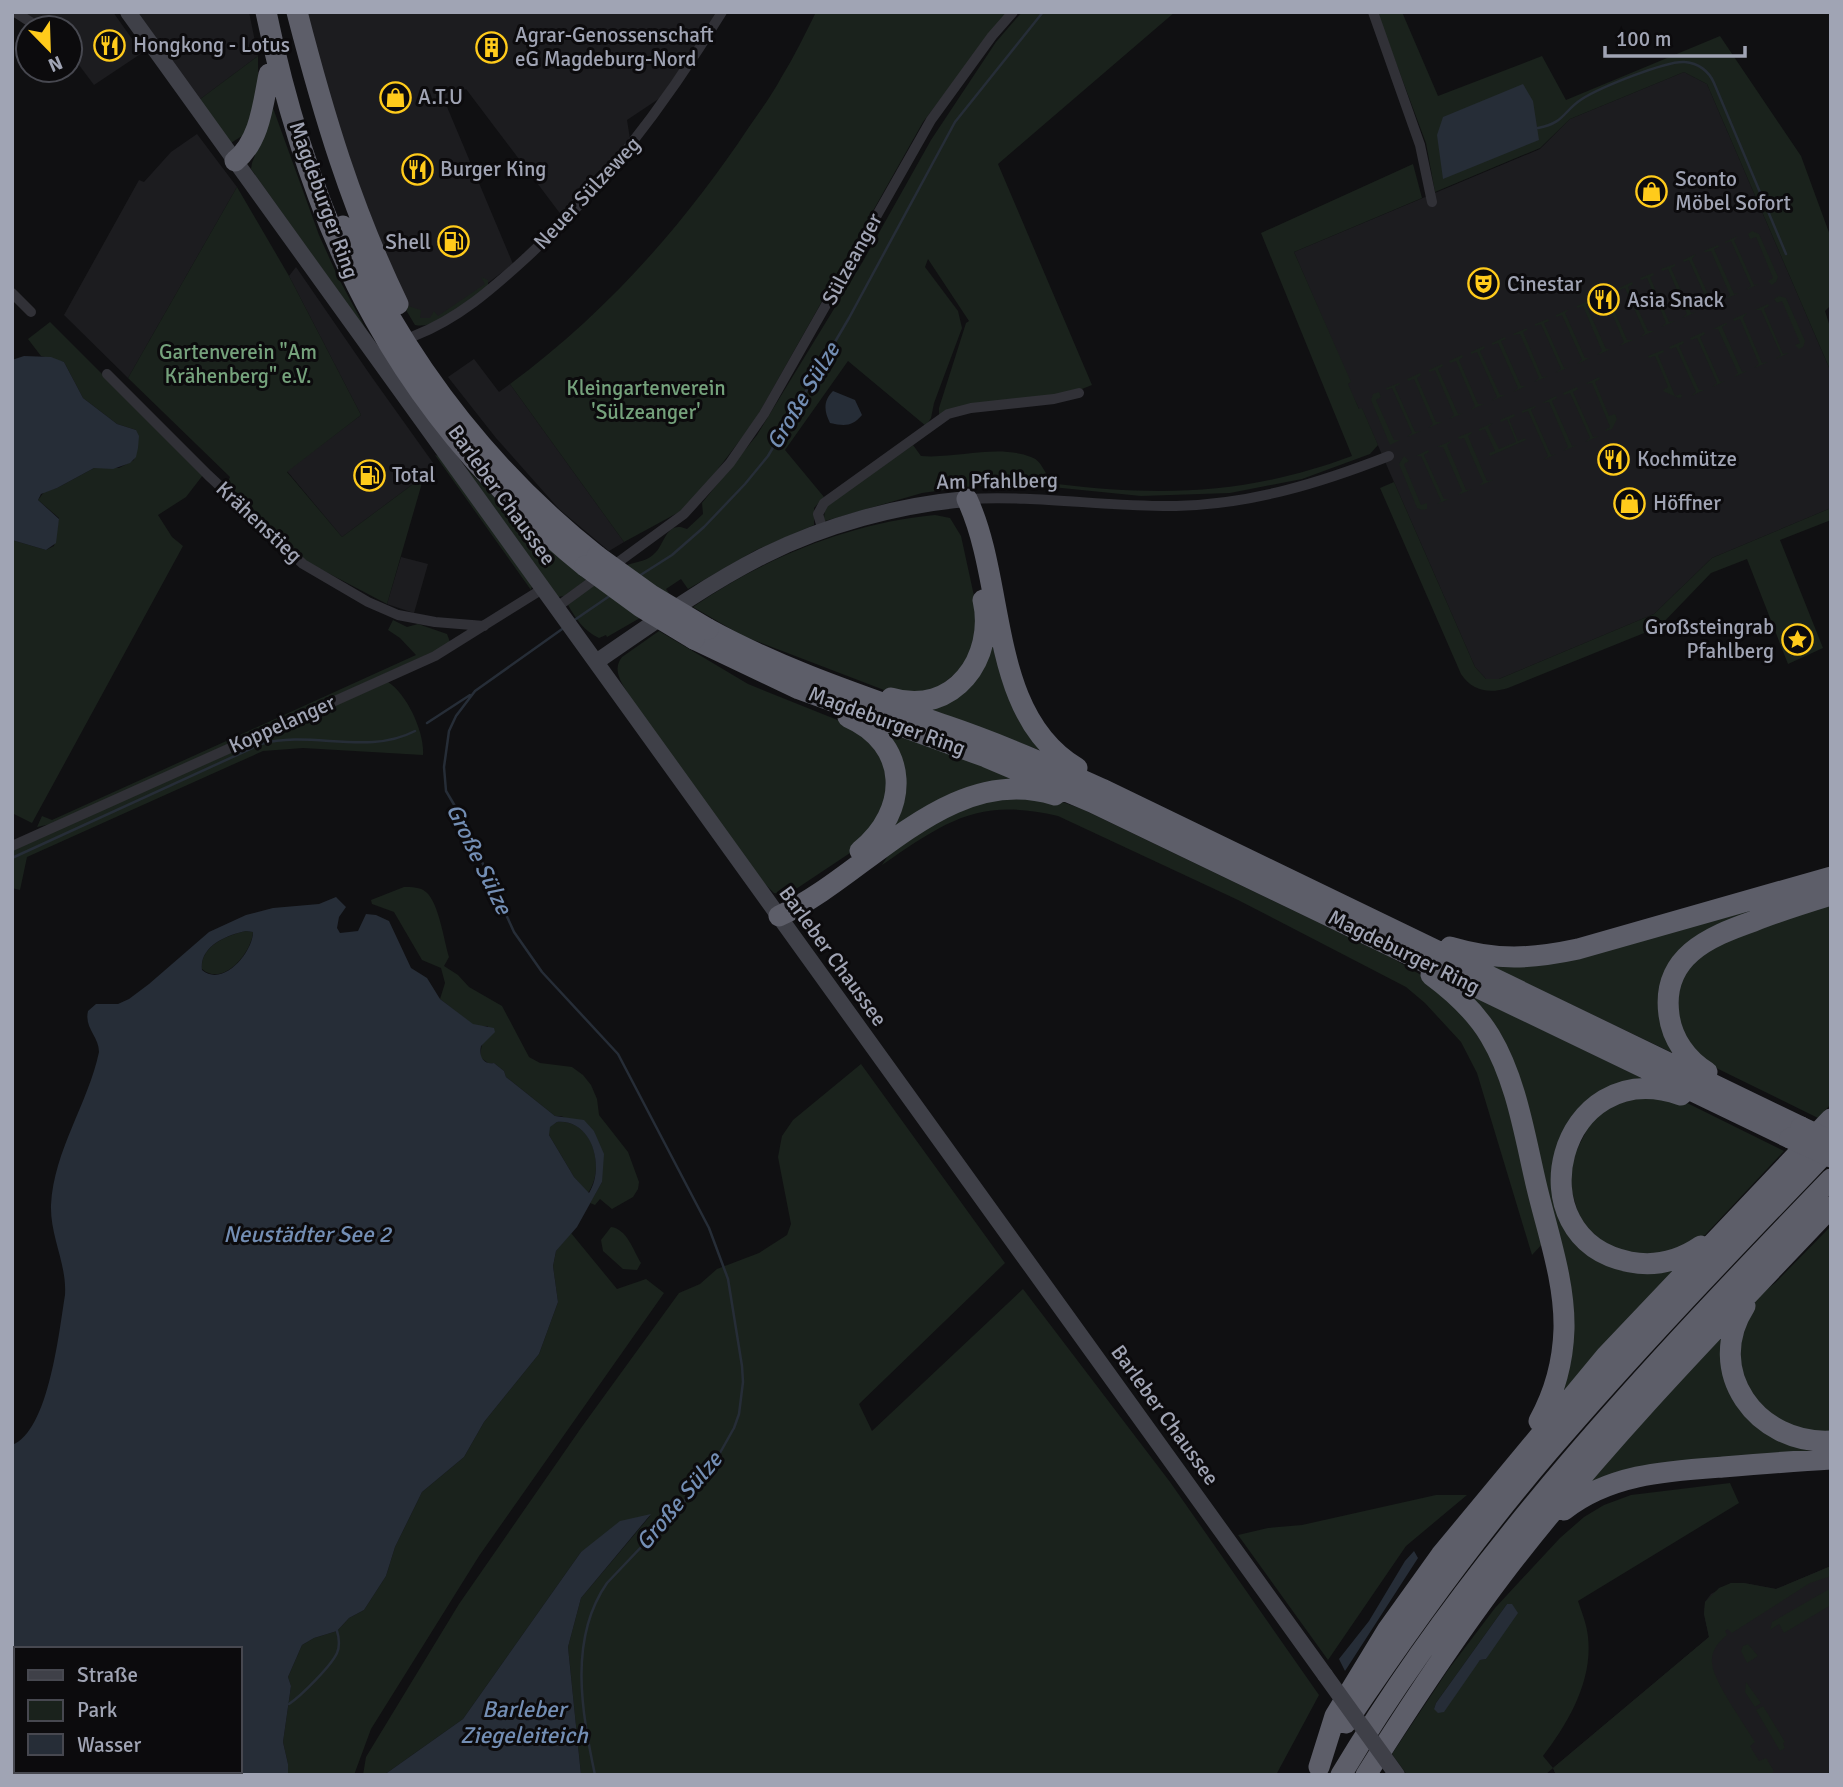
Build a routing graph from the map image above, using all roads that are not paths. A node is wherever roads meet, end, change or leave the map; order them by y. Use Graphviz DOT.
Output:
graph roads {
  1 [pos="128,12"];
  2 [pos="255,12"];
  3 [pos="266,12"];
  4 [pos="278,12"];
  5 [pos="297,12"];
  6 [pos="722,12"];
  7 [pos="1013,12"];
  8 [pos="1373,12"];
  9 [pos="269,74"];
  10 [pos="235,161"];
  11 [pos="1432,202"];
  12 [pos="326,219"];
  13 [pos="12,293"];
  14 [pos="31,312"];
  15 [pos="414,336"];
  16 [pos="107,374"];
  17 [pos="436,388"];
  18 [pos="1079,393"];
  19 [pos="1389,456"];
  20 [pos="967,499"];
  21 [pos="823,531"];
  22 [pos="591,561"];
  23 [pos="544,588"];
  24 [pos="565,619"];
  25 [pos="484,626"];
  26 [pos="701,634"];
  27 [pos="596,662"];
  28 [pos="834,687"];
  29 [pos="799,690"];
  30 [pos="1130,811"];
  31 [pos="12,846"];
  32 [pos="1831,877"];
  33 [pos="1831,895"];
  34 [pos="779,916"];
  35 [pos="1386,935"];
  36 [pos="1754,1112"];
  37 [pos="1831,1119"];
  38 [pos="1796,1132"];
  39 [pos="1831,1140"];
  40 [pos="1831,1147"];
  41 [pos="1831,1157"];
  42 [pos="1831,1179"];
  43 [pos="1831,1207"];
  44 [pos="1738,1216"];
  45 [pos="1771,1270"];
  46 [pos="1831,1441"];
  47 [pos="1831,1458"];
  48 [pos="1513,1465"];
  49 [pos="1519,1552"];
  50 [pos="1317,1771"];
  51 [pos="1341,1775"];
  52 [pos="1366,1775"];
  53 [pos="1397,1775"];
  1 -- 10 [label="street, Barleber Chaussee"];
  2 -- 9 [label="highway"];
  3 -- 12 [label="highway, Magdeburger Ring"];
  4 -- 17 [label="highway, Magdeburger Ring"];
  5 -- 15 [label="highway"];
  6 -- 15 [label="street, Neuer Sülzeweg"];
  7 -- 24 [label="street, Sülzeanger"];
  8 -- 11 [label="street"];
  9 -- 10 [label="highway"];
  9 -- 12 [label="highway"];
  10 -- 23 [label="street, Barleber Chaussee"];
  12 -- 22 [label="highway, Magdeburger Ring"];
  13 -- 14 [label="street"];
  15 -- 17 [label="highway"];
  16 -- 25 [label="street, Krähenstieg"];
  17 -- 22 [label="highway, Magdeburger Ring"];
  18 -- 21 [label="street"];
  19 -- 20 [label="street, Am Pfahlberg"];
  20 -- 21 [label="street, Am Pfahlberg"];
  20 -- 28 [label="highway"];
  20 -- 30 [label="highway"];
  21 -- 27 [label="street, Am Pfahlberg"];
  22 -- 26 [label="highway, Magdeburger Ring, bridge"];
  23 -- 24 [label="street, Barleber Chaussee"];
  23 -- 25 [label="street, Koppelanger"];
  24 -- 27 [label="street, Barleber Chaussee"];
  25 -- 31 [label="street, Koppelanger"];
  26 -- 28 [label="highway, Magdeburger Ring"];
  26 -- 29 [label="highway, Magdeburger Ring"];
  27 -- 34 [label="street, Barleber Chaussee"];
  28 -- 30 [label="highway, Magdeburger Ring"];
  29 -- 30 [label="highway, Magdeburger Ring"];
  29 -- 34 [label="highway"];
  30 -- 34 [label="highway"];
  30 -- 35 [label="highway, Magdeburger Ring"];
  32 -- 35 [label="highway"];
  33 -- 36 [label="highway"];
  34 -- 53 [label="street, Barleber Chaussee, bridge"];
  35 -- 36 [label="highway, Magdeburger Ring"];
  35 -- 48 [label="highway"];
  36 -- 38 [label="highway, Magdeburger Ring"];
  36 -- 44 [label="highway"];
  37 -- 44 [label="highway"];
  38 -- 39 [label="highway, bridge"];
  38 -- 41 [label="highway, bridge"];
  40 -- 50 [label="highway"];
  42 -- 51 [label="highway"];
  43 -- 45 [label="highway"];
  44 -- 48 [label="highway"];
  45 -- 46 [label="highway"];
  45 -- 49 [label="highway"];
  47 -- 49 [label="highway"];
  48 -- 50 [label="highway"];
  49 -- 52 [label="highway"];
}
